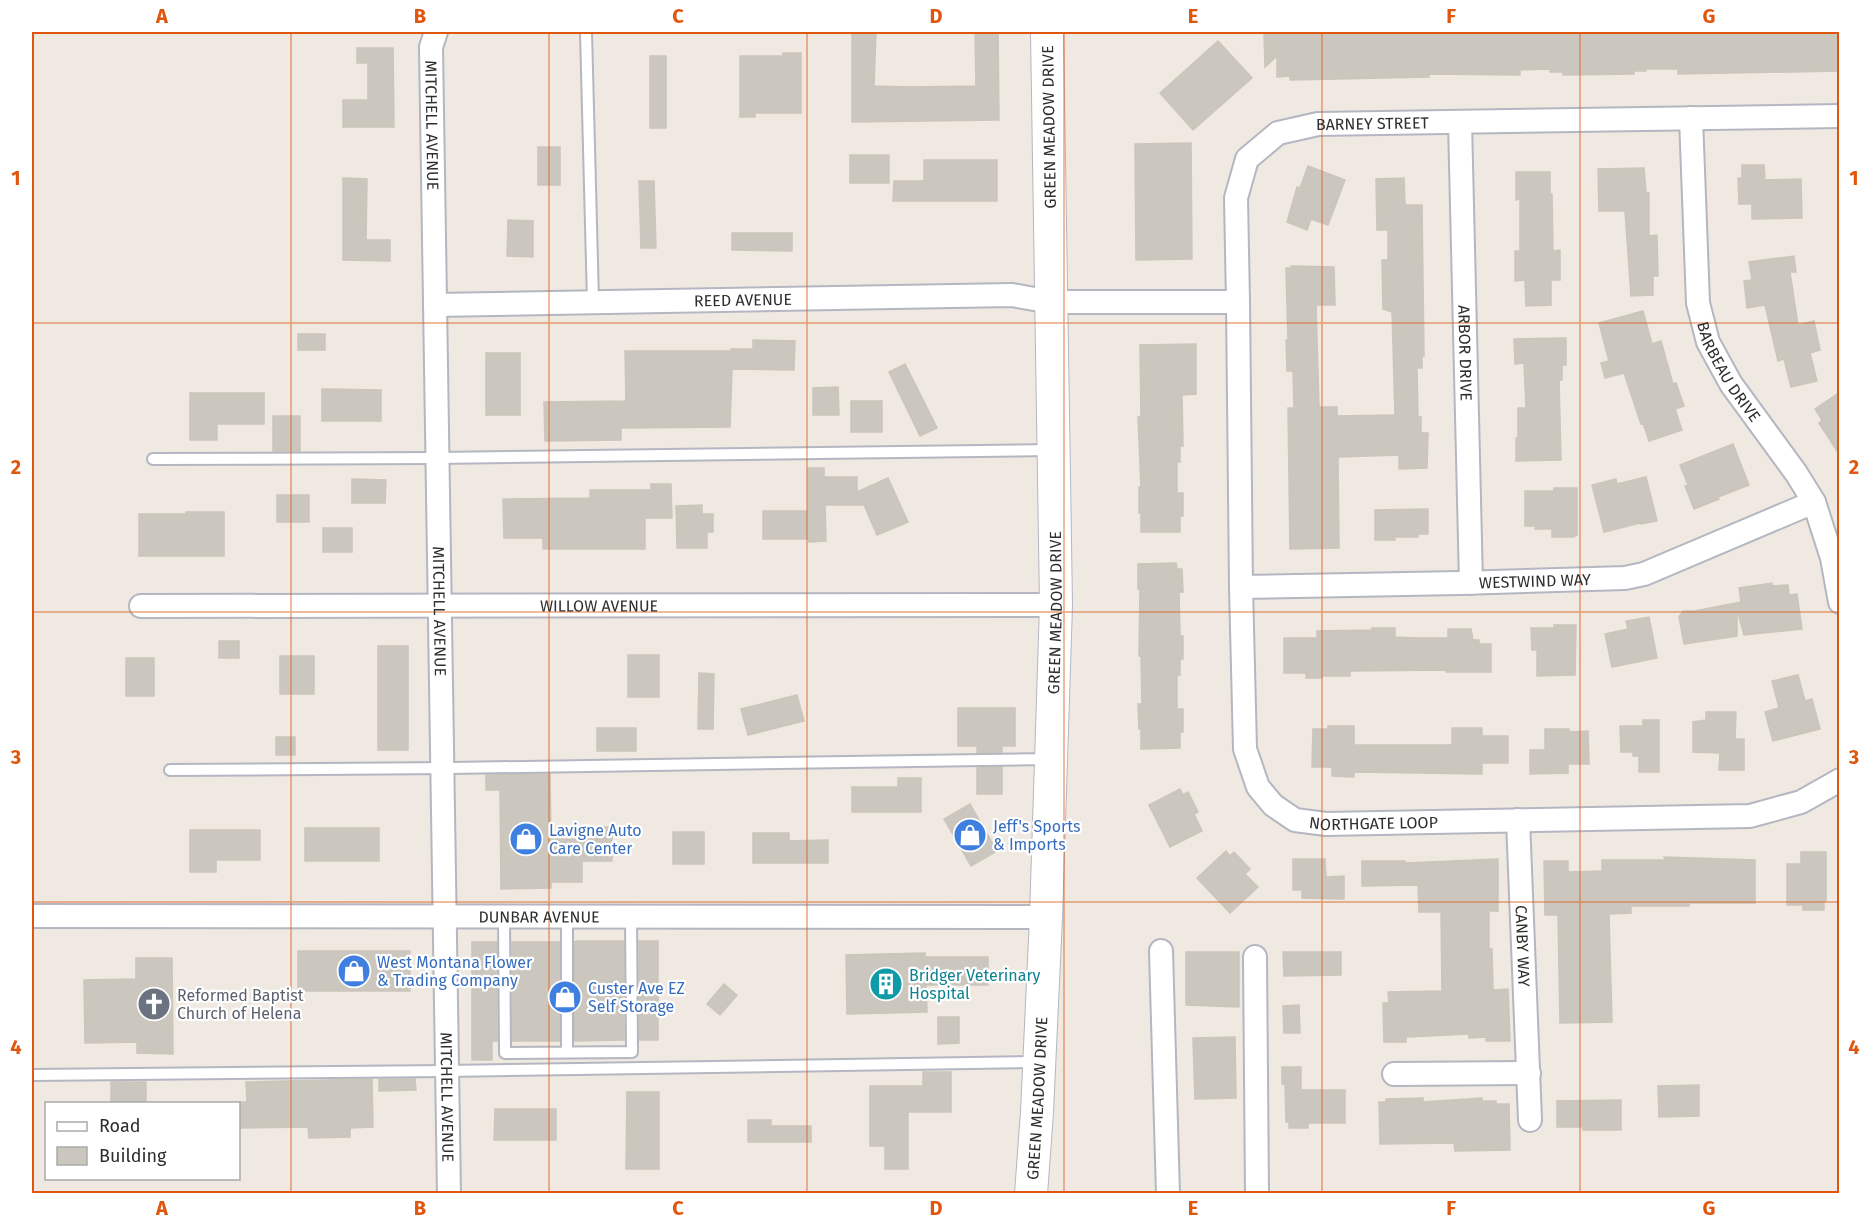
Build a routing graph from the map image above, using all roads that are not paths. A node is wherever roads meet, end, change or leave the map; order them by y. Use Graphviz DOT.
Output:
graph roads {
  1 [pos="436,32"];
  2 [pos="586,32"];
  3 [pos="1047,32"];
  4 [pos="1839,116"];
  5 [pos="1691,118"];
  6 [pos="1460,122"];
  7 [pos="593,302"];
  8 [pos="1051,302"];
  9 [pos="1238,302"];
  10 [pos="435,305"];
  11 [pos="1054,450"];
  12 [pos="437,458"];
  13 [pos="153,459"];
  14 [pos="1814,502"];
  15 [pos="1471,583"];
  16 [pos="1241,586"];
  17 [pos="1839,602"];
  18 [pos="439,605"];
  19 [pos="1056,605"];
  20 [pos="141,606"];
  21 [pos="1051,759"];
  22 [pos="441,768"];
  23 [pos="170,770"];
  24 [pos="1839,780"];
  25 [pos="1518,820"];
  26 [pos="32,916"];
  27 [pos="444,916"];
  28 [pos="504,916"];
  29 [pos="567,916"];
  30 [pos="631,916"];
  31 [pos="1046,917"];
  32 [pos="1161,951"];
  33 [pos="1255,957"];
  34 [pos="567,1053"];
  35 [pos="1039,1062"];
  36 [pos="446,1071"];
  37 [pos="1529,1072"];
  38 [pos="1394,1074"];
  39 [pos="32,1075"];
  40 [pos="1530,1120"];
  41 [pos="448,1194"];
  42 [pos="1031,1194"];
  43 [pos="1168,1194"];
  44 [pos="1257,1194"];
  1 -- 10 [label="street, MITCHELL AVENUE"];
  2 -- 7 [label="lane"];
  3 -- 8 [label="main road, GREEN MEADOW DRIVE"];
  4 -- 5 [label="street, BARNEY STREET"];
  5 -- 6 [label="street, BARNEY STREET"];
  5 -- 14 [label="street, BARBEAU DRIVE"];
  6 -- 9 [label="street, BARNEY STREET"];
  6 -- 15 [label="street, ARBOR DRIVE"];
  7 -- 8 [label="street, REED AVENUE"];
  7 -- 10 [label="street, REED AVENUE"];
  8 -- 9 [label="street"];
  8 -- 11 [label="main road, GREEN MEADOW DRIVE"];
  9 -- 16 [label="street, NORTHGATE LOOP"];
  10 -- 12 [label="street, MITCHELL AVENUE"];
  11 -- 12 [label="lane"];
  11 -- 19 [label="main road, GREEN MEADOW DRIVE"];
  12 -- 13 [label="lane"];
  12 -- 18 [label="street, MITCHELL AVENUE"];
  14 -- 15 [label="street, WESTWIND WAY"];
  14 -- 17 [label="street, BARBEAU DRIVE"];
  15 -- 16 [label="street, WESTWIND WAY"];
  16 -- 25 [label="street, NORTHGATE LOOP"];
  18 -- 19 [label="street, WILLOW AVENUE"];
  18 -- 20 [label="street, WILLOW AVENUE"];
  18 -- 22 [label="street, MITCHELL AVENUE"];
  19 -- 21 [label="main road, GREEN MEADOW DRIVE"];
  21 -- 22 [label="lane"];
  21 -- 31 [label="main road, GREEN MEADOW DRIVE"];
  22 -- 23 [label="lane"];
  22 -- 27 [label="street, MITCHELL AVENUE"];
  24 -- 25 [label="street, NORTHGATE LOOP"];
  25 -- 37 [label="street, CANBY WAY"];
  26 -- 27 [label="street, DUNBAR AVENUE"];
  27 -- 28 [label="street, DUNBAR AVENUE"];
  27 -- 36 [label="street, MITCHELL AVENUE"];
  28 -- 29 [label="street, DUNBAR AVENUE"];
  28 -- 34 [label="lane"];
  29 -- 30 [label="street, DUNBAR AVENUE"];
  29 -- 34 [label="lane"];
  30 -- 31 [label="street, DUNBAR AVENUE"];
  30 -- 34 [label="lane"];
  31 -- 35 [label="main road, GREEN MEADOW DRIVE"];
  32 -- 43 [label="street"];
  33 -- 44 [label="street"];
  35 -- 36 [label="lane"];
  35 -- 42 [label="main road, GREEN MEADOW DRIVE"];
  36 -- 39 [label="lane"];
  36 -- 41 [label="street, MITCHELL AVENUE"];
  37 -- 38 [label="street"];
  37 -- 40 [label="street, CANBY WAY"];
}
